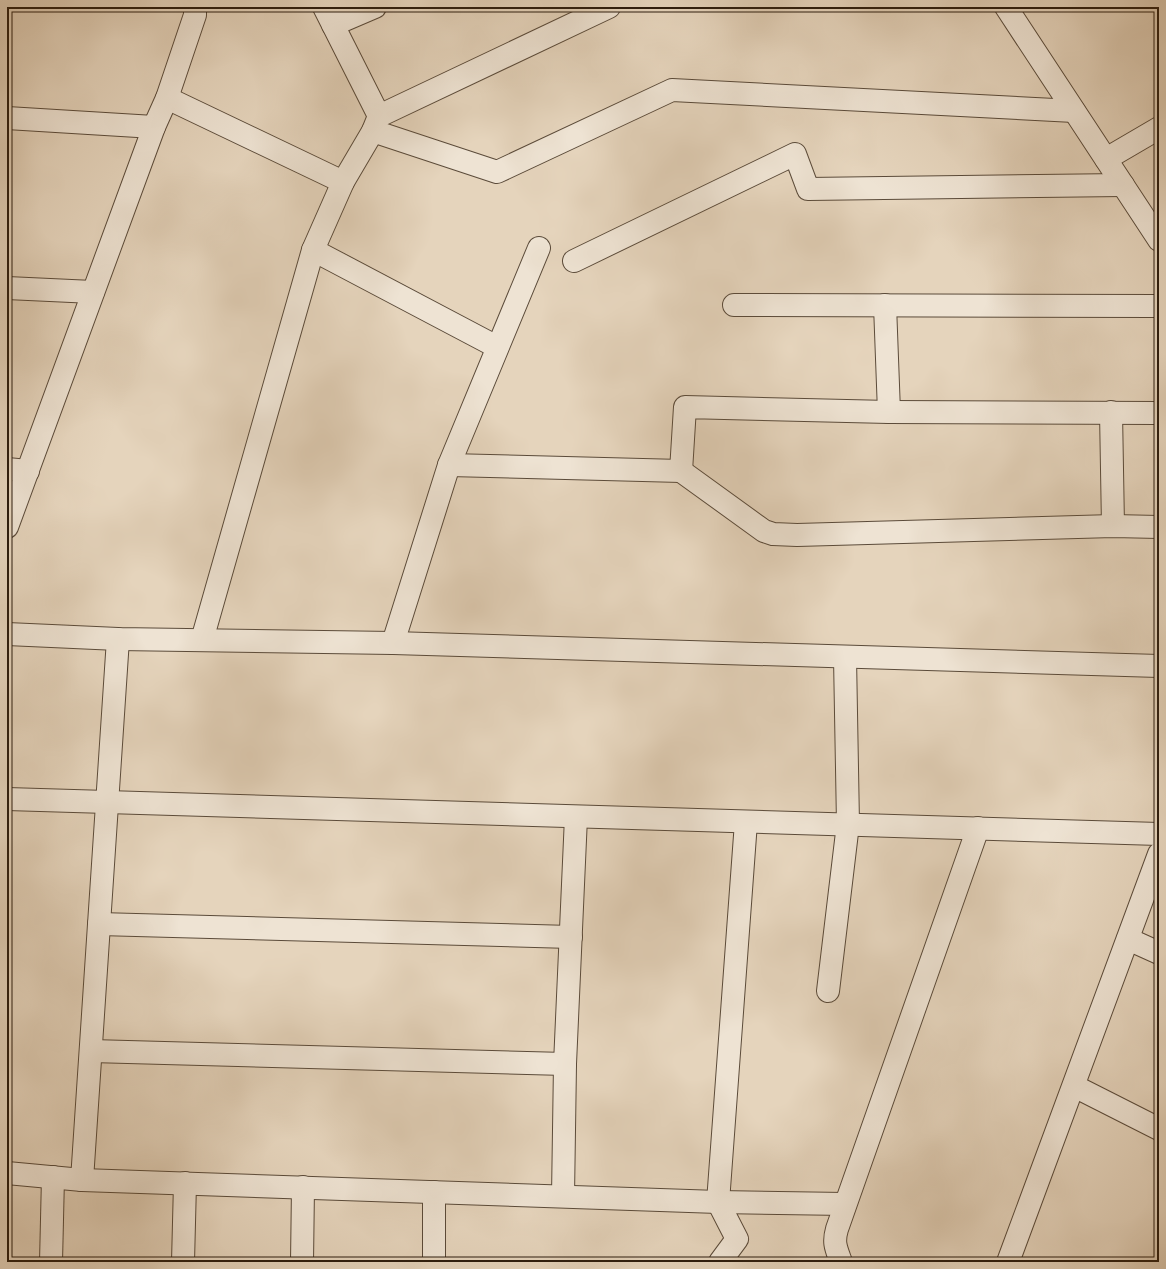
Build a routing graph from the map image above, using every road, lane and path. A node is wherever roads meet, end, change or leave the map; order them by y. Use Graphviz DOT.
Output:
graph roads {
  1 [pos="195,7"];
  2 [pos="376,7"];
  3 [pos="609,7"];
  4 [pos="1006,7"];
  5 [pos="329,16"];
  6 [pos="167,98"];
  7 [pos="1074,111"];
  8 [pos="7,118"];
  9 [pos="376,124"];
  10 [pos="154,127"];
  11 [pos="1159,128"];
  12 [pos="1106,159"];
  13 [pos="343,182"];
  14 [pos="1123,185"];
  15 [pos="1159,240"];
  16 [pos="539,248"];
  17 [pos="313,250"];
  18 [pos="574,260"];
  19 [pos="7,288"];
  20 [pos="94,292"];
  21 [pos="734,305"];
  22 [pos="885,305"];
  23 [pos="1159,306"];
  24 [pos="497,347"];
  25 [pos="889,412"];
  26 [pos="1111,412"];
  27 [pos="1159,413"];
  28 [pos="449,465"];
  29 [pos="18,470"];
  30 [pos="681,471"];
  31 [pos="7,526"];
  32 [pos="1113,526"];
  33 [pos="1159,527"];
  34 [pos="7,634"];
  35 [pos="118,639"];
  36 [pos="202,640"];
  37 [pos="393,643"];
  38 [pos="845,657"];
  39 [pos="1159,666"];
  40 [pos="7,799"];
  41 [pos="107,803"];
  42 [pos="576,817"];
  43 [pos="746,822"];
  44 [pos="848,824"];
  45 [pos="978,828"];
  46 [pos="1159,834"];
  47 [pos="1159,854"];
  48 [pos="99,924"];
  49 [pos="571,937"];
  50 [pos="1128,939"];
  51 [pos="1159,953"];
  52 [pos="828,992"];
  53 [pos="91,1051"];
  54 [pos="565,1064"];
  55 [pos="1074,1086"];
  56 [pos="1159,1129"];
  57 [pos="7,1173"];
  58 [pos="53,1177"];
  59 [pos="82,1180"];
  60 [pos="185,1183"];
  61 [pos="303,1187"];
  62 [pos="434,1192"];
  63 [pos="563,1196"];
  64 [pos="718,1202"];
  65 [pos="845,1204"];
  66 [pos="51,1262"];
  67 [pos="183,1262"];
  68 [pos="302,1262"];
  69 [pos="434,1262"];
  70 [pos="720,1262"];
  71 [pos="841,1262"];
  72 [pos="1008,1262"];
  1 -- 6 [label="street"];
  2 -- 5 [label="street"];
  3 -- 9 [label="street"];
  4 -- 7 [label="street"];
  5 -- 9 [label="street"];
  6 -- 10 [label="street"];
  6 -- 13 [label="street"];
  7 -- 9 [label="street"];
  7 -- 12 [label="street"];
  8 -- 10 [label="street"];
  9 -- 13 [label="street"];
  10 -- 20 [label="street"];
  11 -- 12 [label="street"];
  12 -- 14 [label="street"];
  13 -- 17 [label="street"];
  14 -- 15 [label="street"];
  14 -- 18 [label="street"];
  16 -- 24 [label="street"];
  17 -- 24 [label="street"];
  17 -- 36 [label="street"];
  19 -- 20 [label="street"];
  20 -- 29 [label="street"];
  21 -- 22 [label="street"];
  22 -- 23 [label="street"];
  22 -- 25 [label="street"];
  24 -- 28 [label="street"];
  25 -- 26 [label="street"];
  25 -- 30 [label="street"];
  26 -- 27 [label="street"];
  26 -- 32 [label="street"];
  28 -- 30 [label="street"];
  28 -- 37 [label="street"];
  29 -- 31 [label="street"];
  30 -- 32 [label="street"];
  32 -- 33 [label="street"];
  34 -- 35 [label="street"];
  35 -- 36 [label="street"];
  35 -- 41 [label="street"];
  36 -- 37 [label="street"];
  37 -- 38 [label="street"];
  38 -- 39 [label="street"];
  38 -- 44 [label="street"];
  40 -- 41 [label="street"];
  41 -- 42 [label="street"];
  41 -- 48 [label="street"];
  42 -- 43 [label="street"];
  42 -- 49 [label="street"];
  43 -- 44 [label="street"];
  43 -- 64 [label="street"];
  44 -- 45 [label="street"];
  44 -- 52 [label="street"];
  45 -- 46 [label="street"];
  45 -- 65 [label="street"];
  47 -- 50 [label="street"];
  48 -- 49 [label="street"];
  48 -- 53 [label="street"];
  49 -- 54 [label="street"];
  50 -- 51 [label="street"];
  50 -- 55 [label="street"];
  53 -- 54 [label="street"];
  53 -- 59 [label="street"];
  54 -- 63 [label="street"];
  55 -- 56 [label="street"];
  55 -- 72 [label="street"];
  57 -- 58 [label="street"];
  58 -- 59 [label="street"];
  58 -- 66 [label="street"];
  59 -- 60 [label="street"];
  60 -- 61 [label="street"];
  60 -- 67 [label="street"];
  61 -- 62 [label="street"];
  61 -- 68 [label="street"];
  62 -- 63 [label="street"];
  62 -- 69 [label="street"];
  63 -- 64 [label="street"];
  64 -- 65 [label="street"];
  64 -- 70 [label="street"];
  65 -- 71 [label="street"];
}
